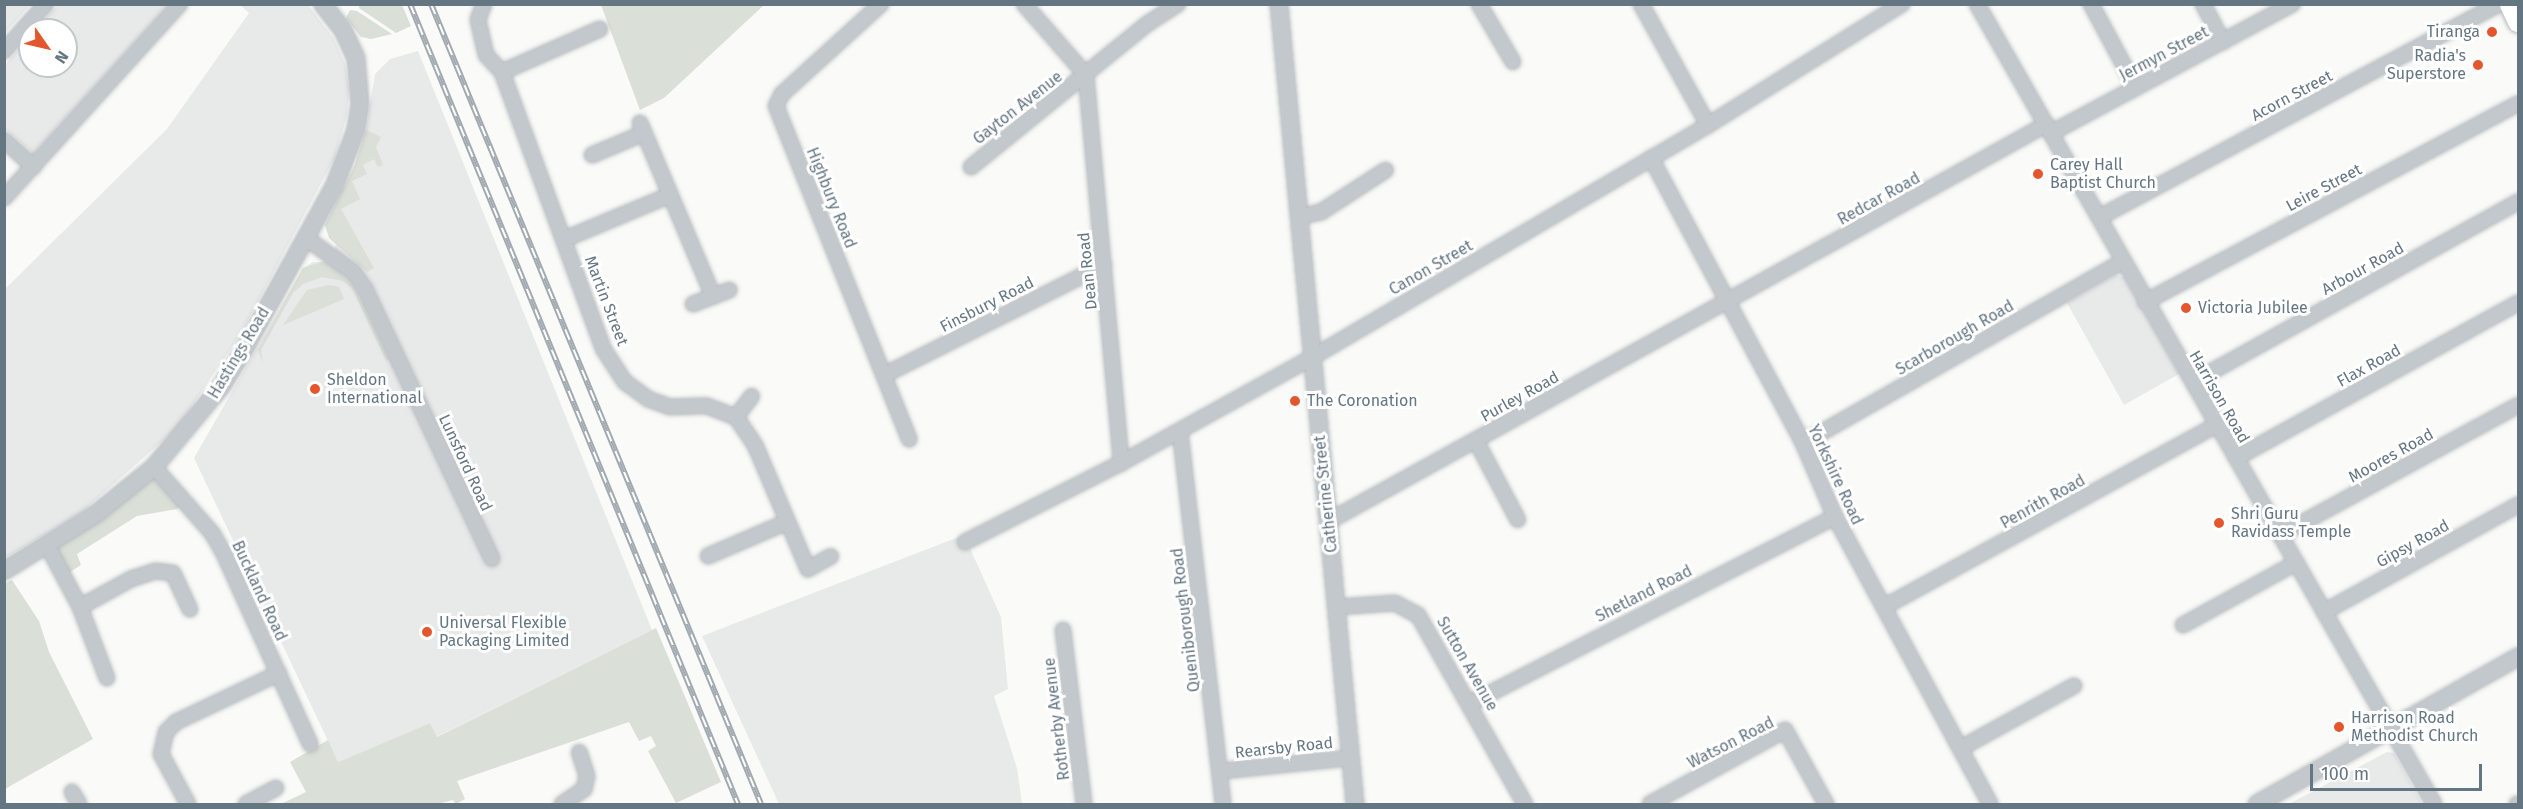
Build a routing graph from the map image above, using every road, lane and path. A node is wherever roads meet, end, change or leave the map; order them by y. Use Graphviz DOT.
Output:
graph roads {
  1 [pos="46,4"];
  2 [pos="180,4"];
  3 [pos="323,4"];
  4 [pos="484,4"];
  5 [pos="881,4"];
  6 [pos="1024,4"];
  7 [pos="1178,4"];
  8 [pos="1279,4"];
  9 [pos="1479,4"];
  10 [pos="1641,4"];
  11 [pos="1902,4"];
  12 [pos="1977,4"];
  13 [pos="2091,4"];
  14 [pos="2203,4"];
  15 [pos="2293,4"];
  16 [pos="2512,10"];
  17 [pos="600,29"];
  18 [pos="2223,42"];
  19 [pos="4,51"];
  20 [pos="1513,62"];
  21 [pos="502,72"];
  22 [pos="1086,75"];
  23 [pos="2136,88"];
  24 [pos="2518,104"];
  25 [pos="1708,124"];
  26 [pos="2049,128"];
  27 [pos="4,140"];
  28 [pos="592,155"];
  29 [pos="1651,158"];
  30 [pos="33,166"];
  31 [pos="971,166"];
  32 [pos="1386,170"];
  33 [pos="670,195"];
  34 [pos="4,198"];
  35 [pos="2518,202"];
  36 [pos="1299,217"];
  37 [pos="2100,217"];
  38 [pos="306,238"];
  39 [pos="565,239"];
  40 [pos="2122,262"];
  41 [pos="1104,265"];
  42 [pos="729,290"];
  43 [pos="713,296"];
  44 [pos="2145,302"];
  45 [pos="1727,303"];
  46 [pos="2518,303"];
  47 [pos="693,304"];
  48 [pos="1311,358"];
  49 [pos="884,375"];
  50 [pos="2193,382"];
  51 [pos="752,396"];
  52 [pos="2518,405"];
  53 [pos="736,417"];
  54 [pos="2217,425"];
  55 [pos="1180,431"];
  56 [pos="909,439"];
  57 [pos="1476,441"];
  58 [pos="1803,443"];
  59 [pos="2236,459"];
  60 [pos="1121,463"];
  61 [pos="154,467"];
  62 [pos="2518,505"];
  63 [pos="1835,518"];
  64 [pos="1329,520"];
  65 [pos="1518,520"];
  66 [pos="787,522"];
  67 [pos="2280,535"];
  68 [pos="965,542"];
  69 [pos="47,545"];
  70 [pos="708,556"];
  71 [pos="831,556"];
  72 [pos="492,559"];
  73 [pos="2296,563"];
  74 [pos="4,571"];
  75 [pos="80,607"];
  76 [pos="1884,607"];
  77 [pos="1337,608"];
  78 [pos="190,609"];
  79 [pos="2324,612"];
  80 [pos="2183,625"];
  81 [pos="1063,630"];
  82 [pos="2518,657"];
  83 [pos="279,673"];
  84 [pos="107,678"];
  85 [pos="2074,686"];
  86 [pos="1471,703"];
  87 [pos="2392,732"];
  88 [pos="310,744"];
  89 [pos="1961,748"];
  90 [pos="579,752"];
  91 [pos="1351,758"];
  92 [pos="1222,771"];
  93 [pos="276,788"];
  94 [pos="72,792"];
  95 [pos="79,804"];
  96 [pos="189,804"];
  97 [pos="246,804"];
  98 [pos="562,804"];
  99 [pos="1084,804"];
  100 [pos="1223,804"];
  101 [pos="1355,804"];
  102 [pos="1525,804"];
  103 [pos="1650,804"];
  104 [pos="1826,804"];
  105 [pos="1990,804"];
  106 [pos="2257,804"];
  107 [pos="2434,804"];
  1 -- 19 [label="street"];
  2 -- 30 [label="street"];
  3 -- 38 [label="street, Hastings Road"];
  4 -- 21 [label="street, Martin Street"];
  5 -- 49 [label="street, Highbury Road"];
  6 -- 22 [label="street"];
  7 -- 22 [label="street, Gayton Avenue"];
  8 -- 36 [label="street, Catherine Street"];
  9 -- 20 [label="street"];
  10 -- 25 [label="street"];
  11 -- 25 [label="street, Canon Street"];
  12 -- 26 [label="street, Harrison Road"];
  13 -- 23 [label="street"];
  14 -- 18 [label="street"];
  15 -- 18 [label="street, Jermyn Street"];
  16 -- 37 [label="street, Acorn Street"];
  17 -- 21 [label="street"];
  18 -- 23 [label="street, Jermyn Street"];
  21 -- 39 [label="street, Martin Street"];
  22 -- 31 [label="street, Gayton Avenue"];
  22 -- 41 [label="street, Dean Road"];
  23 -- 26 [label="street, Jermyn Street"];
  24 -- 44 [label="street, Leire Street"];
  25 -- 29 [label="street, Canon Street"];
  26 -- 37 [label="street, Harrison Road"];
  26 -- 45 [label="street, Redcar Road"];
  27 -- 30 [label="street"];
  28 -- 33 [label="street"];
  29 -- 45 [label="street, Yorkshire Road"];
  29 -- 48 [label="street, Canon Street"];
  30 -- 34 [label="street"];
  32 -- 36 [label="street"];
  33 -- 39 [label="street"];
  33 -- 43 [label="street"];
  35 -- 50 [label="street, Arbour Road"];
  36 -- 48 [label="street, Catherine Street"];
  37 -- 40 [label="street, Harrison Road"];
  38 -- 61 [label="street, Hastings Road"];
  38 -- 72 [label="street, Lunsford Road"];
  39 -- 53 [label="street, Martin Street"];
  40 -- 44 [label="street, Harrison Road"];
  40 -- 58 [label="street, Scarborough Road"];
  41 -- 49 [label="street, Finsbury Road"];
  41 -- 60 [label="street, Dean Road"];
  42 -- 43 [label="street"];
  43 -- 47 [label="street"];
  44 -- 50 [label="street, Harrison Road"];
  45 -- 57 [label="street, Purley Road"];
  45 -- 58 [label="street, Yorkshire Road"];
  46 -- 59 [label="street, Flax Road"];
  48 -- 55 [label="street, Canon Street"];
  48 -- 64 [label="street, Catherine Street"];
  49 -- 56 [label="street, Highbury Road"];
  50 -- 54 [label="street, Harrison Road"];
  51 -- 53 [label="street"];
  52 -- 67 [label="street, Moores Road"];
  53 -- 66 [label="street"];
  54 -- 59 [label="street, Harrison Road"];
  54 -- 76 [label="street, Penrith Road"];
  55 -- 60 [label="street, Canon Street"];
  55 -- 92 [label="street, Queniborough Road"];
  57 -- 64 [label="street, Purley Road"];
  57 -- 65 [label="street"];
  58 -- 63 [label="street, Yorkshire Road"];
  59 -- 67 [label="street, Harrison Road"];
  60 -- 68 [label="street, Canon Street"];
  61 -- 69 [label="street, Hastings Road"];
  61 -- 83 [label="street, Buckland Road"];
  62 -- 79 [label="street, Gipsy Road"];
  63 -- 76 [label="street, Yorkshire Road"];
  63 -- 86 [label="street, Shetland Road"];
  64 -- 77 [label="street, Catherine Street"];
  66 -- 70 [label="street"];
  66 -- 71 [label="street"];
  67 -- 73 [label="street, Harrison Road"];
  69 -- 74 [label="street, Hastings Road"];
  69 -- 75 [label="street"];
  73 -- 79 [label="street, Harrison Road"];
  73 -- 80 [label="street"];
  75 -- 78 [label="street"];
  75 -- 84 [label="street"];
  76 -- 89 [label="street, Yorkshire Road"];
  77 -- 86 [label="street, Sutton Avenue"];
  77 -- 91 [label="street, Catherine Street"];
  79 -- 87 [label="street, Harrison Road"];
  81 -- 99 [label="street, Rotherby Avenue"];
  82 -- 87 [label="street"];
  83 -- 88 [label="street, Buckland Road"];
  83 -- 96 [label="street"];
  85 -- 89 [label="street"];
  86 -- 102 [label="street, Sutton Avenue"];
  87 -- 106 [label="street"];
  87 -- 107 [label="street, Harrison Road"];
  89 -- 105 [label="street, Yorkshire Road"];
  90 -- 98 [label="street"];
  91 -- 92 [label="street, Rearsby Road"];
  91 -- 101 [label="street, Catherine Street"];
  92 -- 100 [label="street, Queniborough Road"];
  93 -- 97 [label="street"];
  94 -- 95 [label="street"];
  103 -- 104 [label="street, Watson Road"];
}
